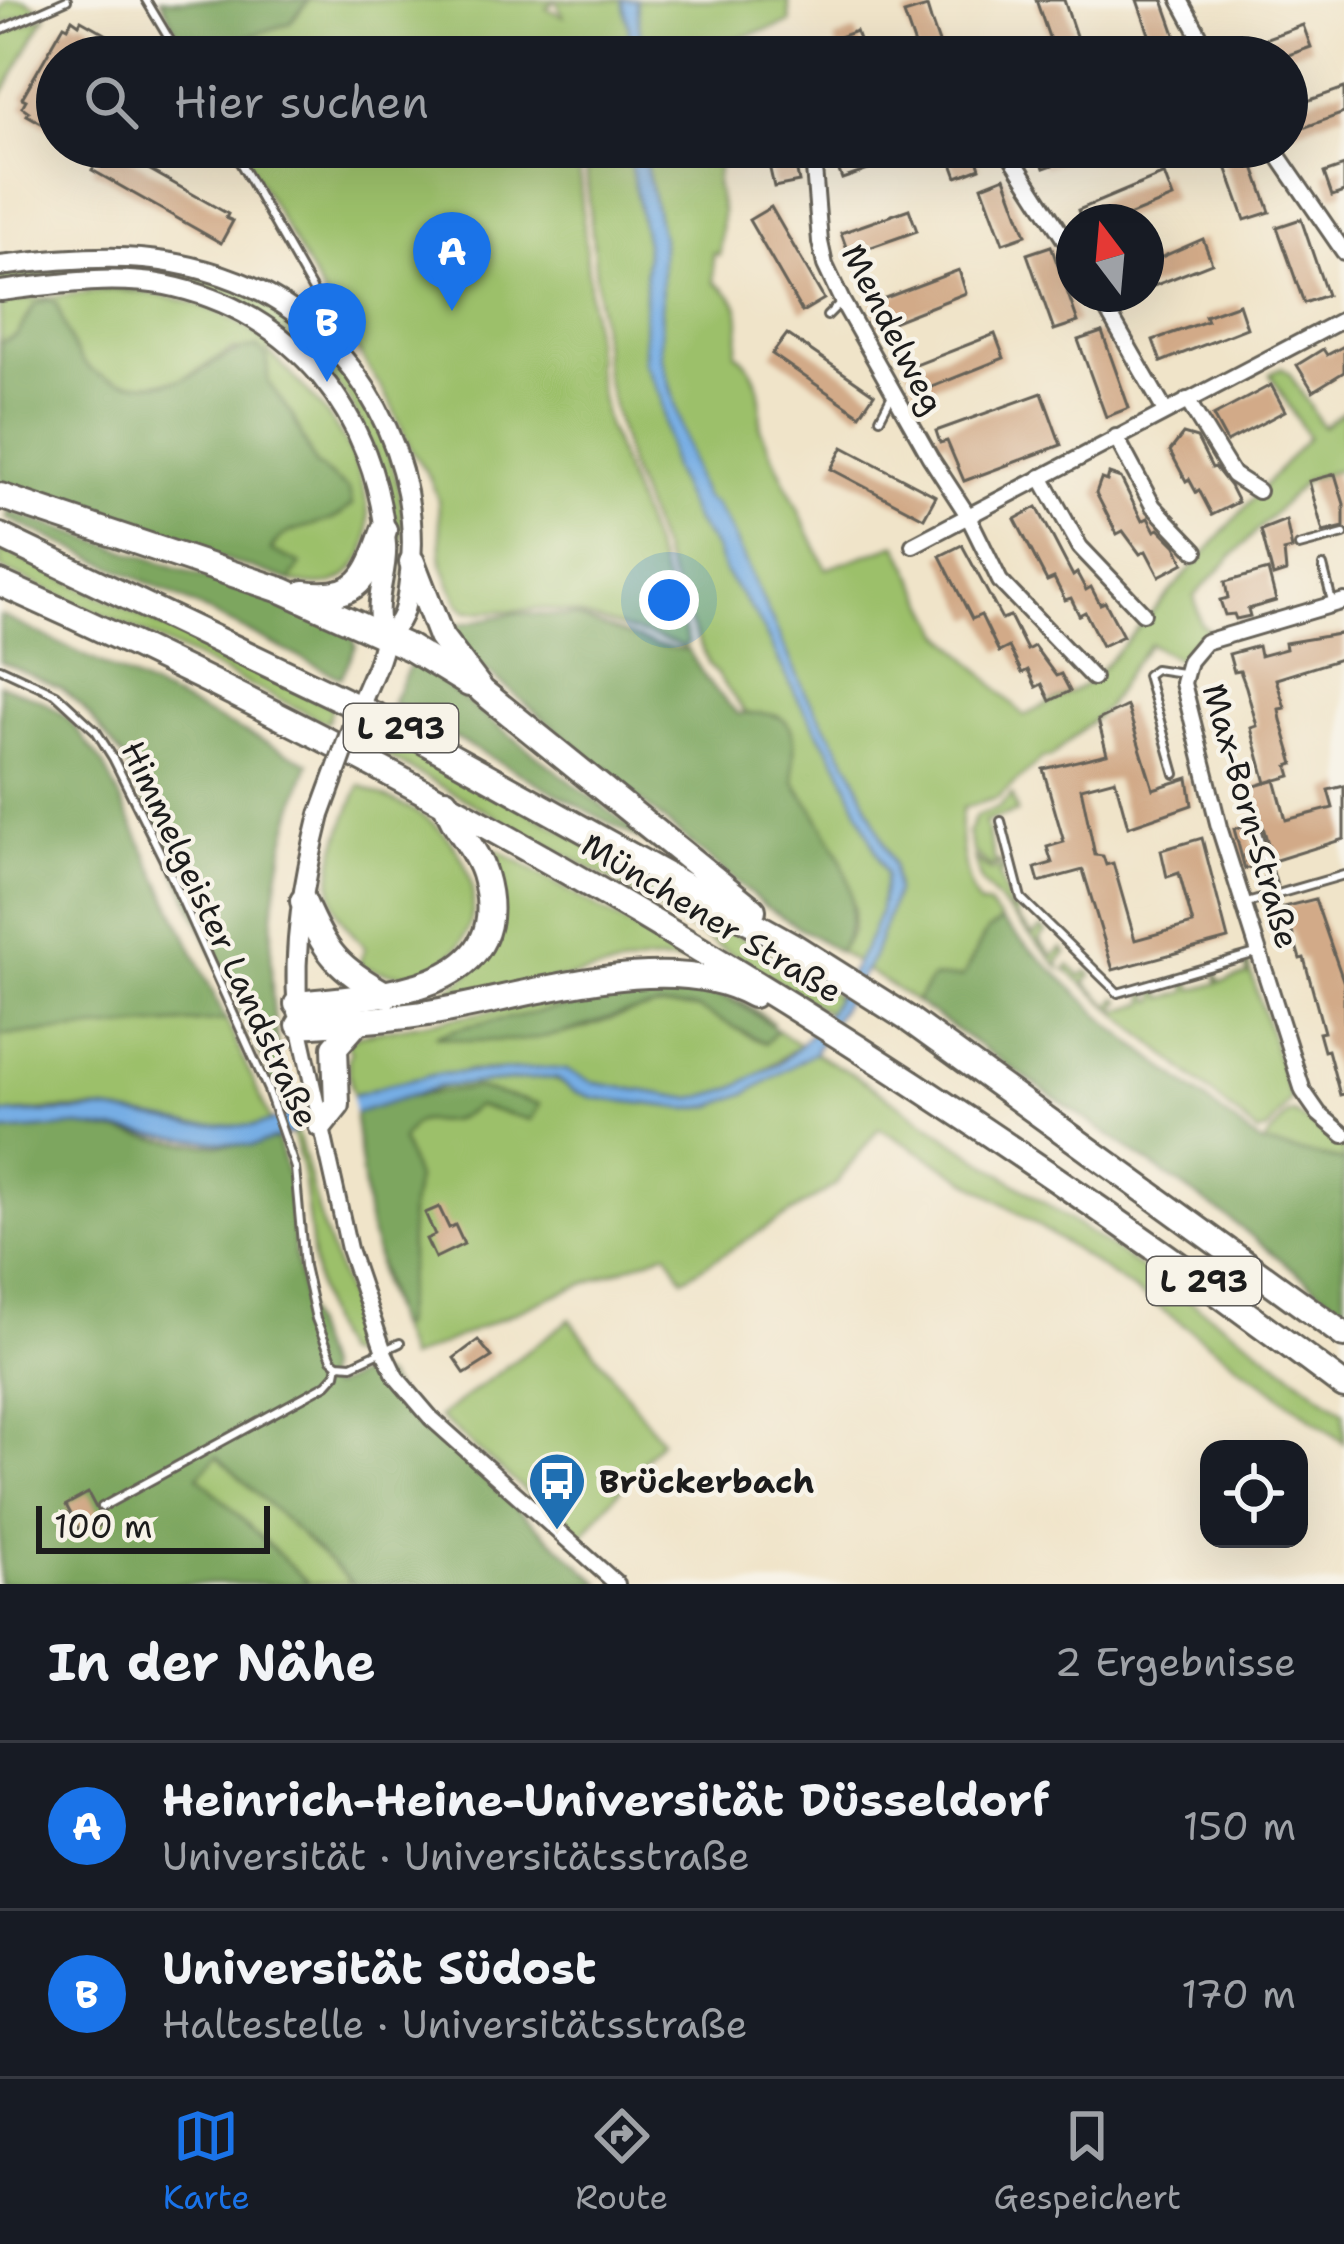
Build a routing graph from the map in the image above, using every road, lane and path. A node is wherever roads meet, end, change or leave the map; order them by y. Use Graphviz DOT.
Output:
graph roads {
  1 [pos="67,0"];
  2 [pos="146,0"];
  3 [pos="1180,0"];
  4 [pos="0,30"];
  5 [pos="167,36"];
  6 [pos="1200,36"];
  7 [pos="243,168"];
  8 [pos="819,168"];
  9 [pos="1019,168"];
  10 [pos="1286,168"];
  11 [pos="1056,226"];
  12 [pos="1344,252"];
  13 [pos="0,266"];
  14 [pos="0,291"];
  15 [pos="842,301"];
  16 [pos="1108,312"];
  17 [pos="827,316"];
  18 [pos="1344,319"];
  19 [pos="333,347"];
  20 [pos="893,394"];
  21 [pos="1187,400"];
  22 [pos="1165,411"];
  23 [pos="880,418"];
  24 [pos="1116,436"];
  25 [pos="1041,477"];
  26 [pos="1258,491"];
  27 [pos="0,496"];
  28 [pos="968,514"];
  29 [pos="384,530"];
  30 [pos="1344,534"];
  31 [pos="0,536"];
  32 [pos="913,544"];
  33 [pos="1299,546"];
  34 [pos="1196,550"];
  35 [pos="412,562"];
  36 [pos="1323,566"];
  37 [pos="0,583"];
  38 [pos="284,591"];
  39 [pos="1338,603"];
  40 [pos="1143,613"];
  41 [pos="384,635"];
  42 [pos="0,668"];
  43 [pos="1184,674"];
  44 [pos="1093,678"];
  45 [pos="482,691"];
  46 [pos="1174,774"];
  47 [pos="445,801"];
  48 [pos="1001,821"];
  49 [pos="1254,822"];
  50 [pos="1344,875"];
  51 [pos="1275,895"];
  52 [pos="303,901"];
  53 [pos="1244,904"];
  54 [pos="790,944"];
  55 [pos="1260,952"];
  56 [pos="387,995"];
  57 [pos="784,1008"];
  58 [pos="298,1014"];
  59 [pos="358,1021"];
  60 [pos="321,1125"];
  61 [pos="1344,1135"];
  62 [pos="1344,1335"];
  63 [pos="400,1343"];
  64 [pos="383,1352"];
  65 [pos="338,1364"];
  66 [pos="1344,1386"];
  67 [pos="102,1507"];
  68 [pos="617,1584"];
  1 -- 4 [label="lane"];
  2 -- 5 [label="lane"];
  3 -- 6 [label="street"];
  7 -- 19 [label="lane"];
  8 -- 15 [label="street, Mendelweg"];
  9 -- 11 [label="street"];
  10 -- 12 [label="street"];
  13 -- 19 [label="street"];
  14 -- 29 [label="street"];
  15 -- 17 [label="lane"];
  15 -- 20 [label="street, Mendelweg"];
  16 -- 22 [label="street"];
  18 -- 21 [label="street"];
  19 -- 35 [label="street"];
  20 -- 23 [label="lane"];
  20 -- 28 [label="street, Mendelweg"];
  21 -- 22 [label="street"];
  21 -- 26 [label="street"];
  22 -- 24 [label="street"];
  24 -- 25 [label="street"];
  24 -- 34 [label="street"];
  25 -- 28 [label="street"];
  25 -- 40 [label="street"];
  27 -- 38 [label="highway"];
  28 -- 32 [label="street"];
  28 -- 44 [label="street, Mendelweg"];
  29 -- 38 [label="highway"];
  29 -- 41 [label="street"];
  30 -- 33 [label="lane"];
  31 -- 54 [label="highway, Münchener Straße / L 293"];
  35 -- 41 [label="street"];
  35 -- 45 [label="highway"];
  36 -- 39 [label="lane"];
  37 -- 47 [label="highway, Münchener Straße / L 293"];
  38 -- 41 [label="highway"];
  39 -- 43 [label="street, Max-Born-Straße"];
  41 -- 45 [label="highway"];
  41 -- 52 [label="street, bridge"];
  42 -- 65 [label="lane, Himmelgeister Landstraße"];
  43 -- 46 [label="lane"];
  43 -- 53 [label="street, Max-Born-Straße"];
  45 -- 54 [label="highway"];
  47 -- 56 [label="highway"];
  47 -- 57 [label="highway, Münchener Straße / L 293"];
  48 -- 55 [label="lane"];
  49 -- 51 [label="lane"];
  50 -- 51 [label="lane"];
  51 -- 53 [label="lane"];
  52 -- 56 [label="highway"];
  52 -- 58 [label="street"];
  53 -- 55 [label="street, Max-Born-Straße"];
  54 -- 62 [label="highway, Münchener Straße / L 293"];
  55 -- 61 [label="street, Max-Born-Straße"];
  56 -- 58 [label="highway"];
  57 -- 59 [label="highway"];
  57 -- 66 [label="highway, Münchener Straße / L 293"];
  58 -- 59 [label="highway"];
  58 -- 60 [label="street, Himmelgeister Landstraße"];
  59 -- 60 [label="highway"];
  60 -- 64 [label="street, Himmelgeister Landstraße"];
  63 -- 64 [label="lane"];
  64 -- 65 [label="lane"];
  64 -- 68 [label="street, Himmelgeister Landstraße"];
  65 -- 67 [label="lane"];
}
